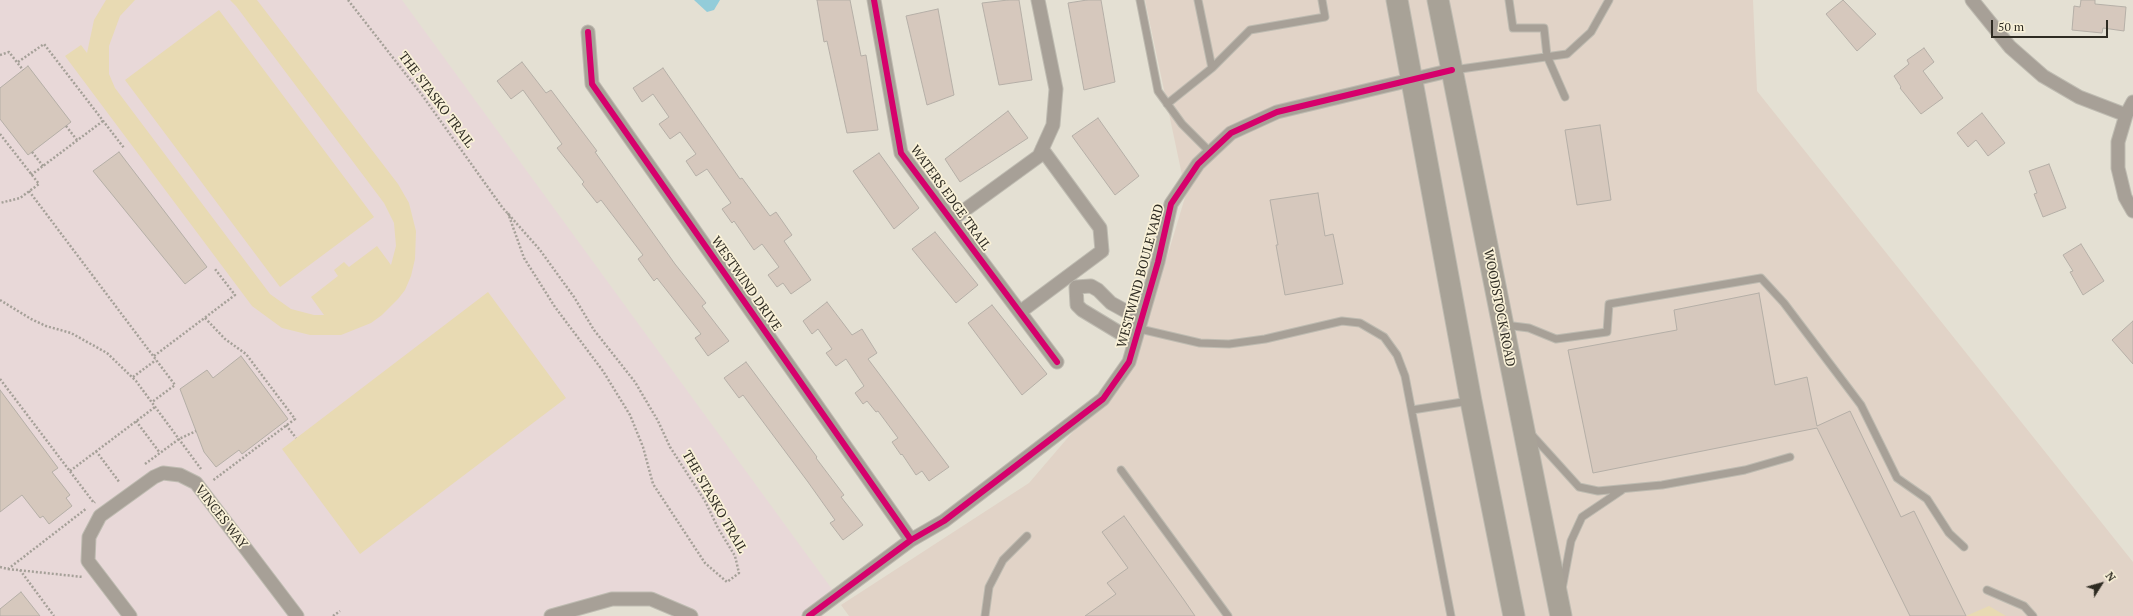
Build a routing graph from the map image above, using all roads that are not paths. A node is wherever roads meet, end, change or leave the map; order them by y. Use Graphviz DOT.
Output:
graph roads {
  1 [pos="1038,0"];
  2 [pos="1140,0"];
  3 [pos="1198,0"];
  4 [pos="1322,0"];
  5 [pos="1397,0"];
  6 [pos="1438,0"];
  7 [pos="1509,0"];
  8 [pos="1609,0"];
  9 [pos="1972,0"];
  10 [pos="878,1"];
  11 [pos="588,32"];
  12 [pos="1548,56"];
  13 [pos="1212,68"];
  14 [pos="1452,70"];
  15 [pos="1411,79"];
  16 [pos="1565,97"];
  17 [pos="2133,102"];
  18 [pos="1167,104"];
  19 [pos="2126,115"];
  20 [pos="1042,149"];
  21 [pos="1210,152"];
  22 [pos="2133,211"];
  23 [pos="951,220"];
  24 [pos="1072,282"];
  25 [pos="1111,303"];
  26 [pos="1020,312"];
  27 [pos="1100,322"];
  28 [pos="1502,325"];
  29 [pos="1136,328"];
  30 [pos="1057,362"];
  31 [pos="1472,401"];
  32 [pos="1412,410"];
  33 [pos="1523,425"];
  34 [pos="1790,457"];
  35 [pos="1121,470"];
  36 [pos="1622,490"];
  37 [pos="1027,536"];
  38 [pos="911,540"];
  39 [pos="1964,547"];
  40 [pos="1987,590"];
  41 [pos="1560,610"];
  42 [pos="130,616"];
  43 [pos="297,616"];
  44 [pos="551,616"];
  45 [pos="691,616"];
  46 [pos="809,616"];
  47 [pos="984,616"];
  48 [pos="1228,616"];
  49 [pos="1451,616"];
  50 [pos="1514,616"];
  51 [pos="2033,616"];
  1 -- 20 [label="street, WATERS EDGE TRAIL"];
  2 -- 18 [label="lane"];
  3 -- 13 [label="lane"];
  4 -- 13 [label="lane"];
  5 -- 15 [label="main road"];
  6 -- 14 [label="main road, WOODSTOCK ROAD"];
  7 -- 12 [label="lane"];
  8 -- 12 [label="lane"];
  9 -- 19 [label="street"];
  10 -- 23 [label="street, WATERS EDGE TRAIL"];
  11 -- 38 [label="street, WESTWIND DRIVE"];
  12 -- 14 [label="lane"];
  12 -- 16 [label="lane"];
  13 -- 18 [label="lane"];
  14 -- 15 [label="street, WESTWIND BOULEVARD"];
  14 -- 28 [label="main road, WOODSTOCK ROAD"];
  15 -- 21 [label="street, WESTWIND BOULEVARD"];
  15 -- 31 [label="main road"];
  17 -- 19 [label="street"];
  18 -- 21 [label="lane"];
  19 -- 22 [label="street"];
  20 -- 23 [label="street, WATERS EDGE TRAIL"];
  20 -- 24 [label="street"];
  21 -- 29 [label="street, WESTWIND BOULEVARD"];
  23 -- 26 [label="street, WATERS EDGE TRAIL"];
  24 -- 25 [label="street"];
  24 -- 26 [label="street"];
  24 -- 27 [label="street"];
  25 -- 27 [label="street"];
  25 -- 29 [label="street"];
  26 -- 30 [label="street, WATERS EDGE TRAIL"];
  27 -- 29 [label="street"];
  28 -- 33 [label="main road, WOODSTOCK ROAD"];
  28 -- 39 [label="lane"];
  29 -- 32 [label="lane"];
  29 -- 38 [label="street, WESTWIND BOULEVARD"];
  31 -- 32 [label="lane"];
  31 -- 50 [label="main road"];
  32 -- 49 [label="lane"];
  33 -- 36 [label="lane"];
  33 -- 41 [label="main road, WOODSTOCK ROAD"];
  34 -- 36 [label="lane"];
  35 -- 48 [label="lane"];
  36 -- 41 [label="lane"];
  37 -- 47 [label="lane"];
  38 -- 46 [label="street, WESTWIND BOULEVARD"];
  40 -- 51 [label="lane"];
  42 -- 43 [label="street, VINCES WAY"];
  44 -- 45 [label="street"];
}
